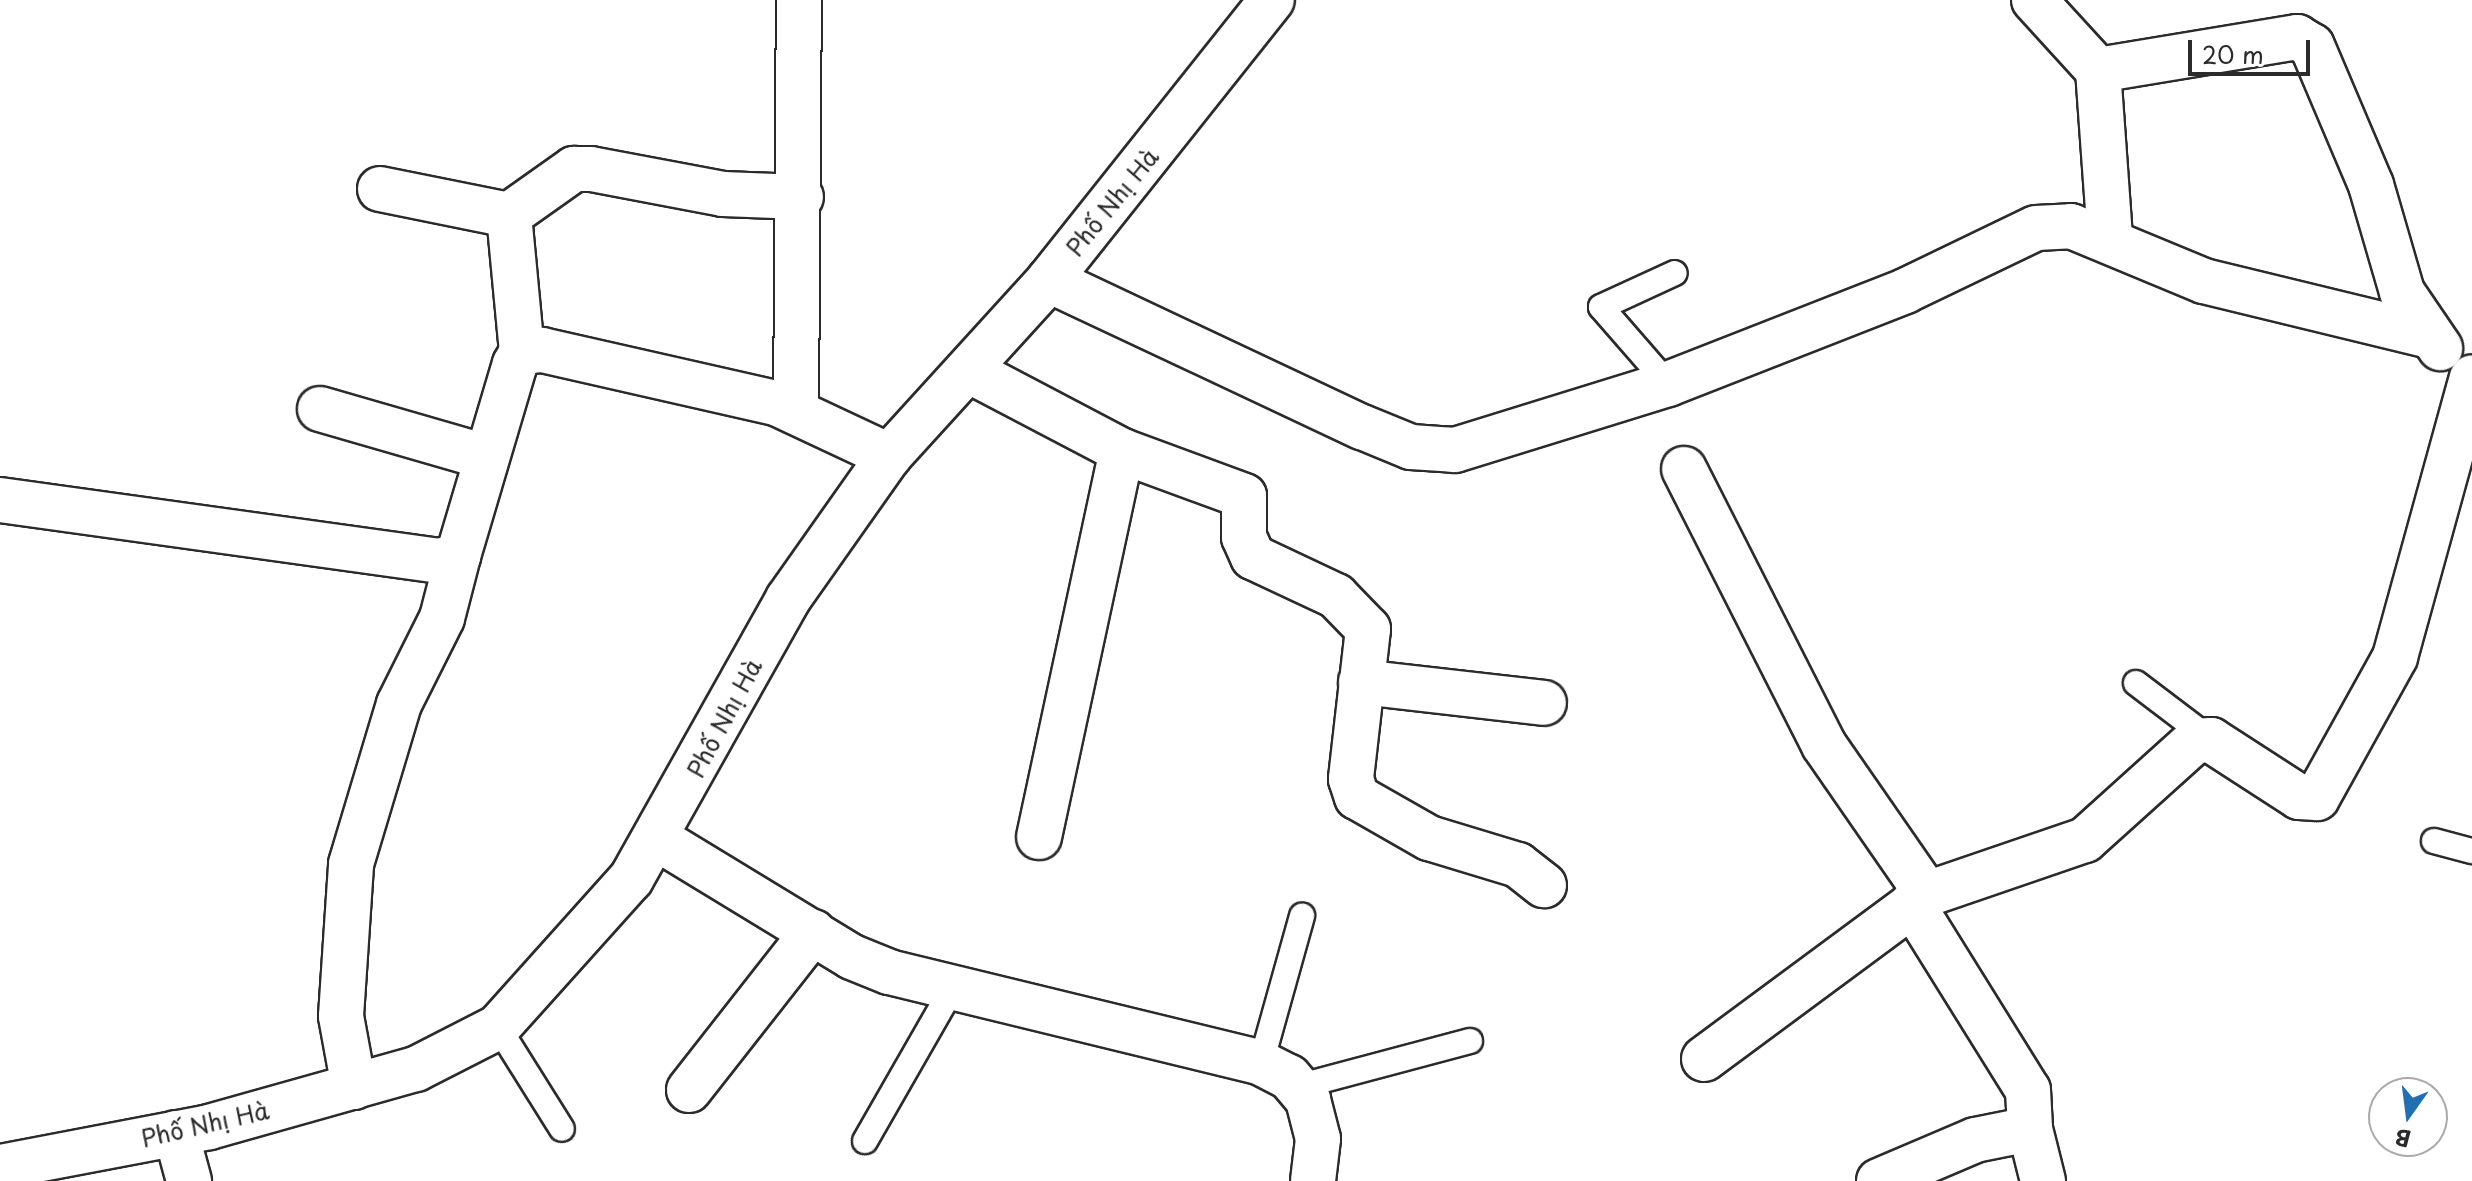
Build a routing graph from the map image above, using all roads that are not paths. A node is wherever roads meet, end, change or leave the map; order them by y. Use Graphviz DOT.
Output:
graph roads {
  1 [pos="799,0"];
  2 [pos="1272,0"];
  3 [pos="2034,0"];
  4 [pos="2098,70"];
  5 [pos="380,189"];
  6 [pos="801,197"];
  7 [pos="509,215"];
  8 [pos="2110,239"];
  9 [pos="1675,273"];
  10 [pos="1049,280"];
  11 [pos="2425,335"];
  12 [pos="522,352"];
  13 [pos="968,370"];
  14 [pos="2472,376"];
  15 [pos="1668,384"];
  16 [pos="320,409"];
  17 [pos="796,411"];
  18 [pos="1122,451"];
  19 [pos="889,456"];
  20 [pos="486,457"];
  21 [pos="1684,469"];
  22 [pos="0,500"];
  23 [pos="458,556"];
  24 [pos="1361,682"];
  25 [pos="2136,683"];
  26 [pos="1544,703"];
  27 [pos="2211,740"];
  28 [pos="1039,837"];
  29 [pos="658,839"];
  30 [pos="2434,841"];
  31 [pos="2472,851"];
  32 [pos="1544,885"];
  33 [pos="1920,899"];
  34 [pos="1302,916"];
  35 [pos="813,932"];
  36 [pos="952,989"];
  37 [pos="498,1027"];
  38 [pos="1470,1041"];
  39 [pos="1704,1059"];
  40 [pos="1261,1063"];
  41 [pos="354,1087"];
  42 [pos="1297,1087"];
  43 [pos="689,1090"];
  44 [pos="562,1129"];
  45 [pos="2030,1129"];
  46 [pos="176,1133"];
  47 [pos="865,1141"];
  48 [pos="0,1167"];
  49 [pos="189,1181"];
  50 [pos="1313,1181"];
  51 [pos="1879,1181"];
  52 [pos="2043,1181"];
  1 -- 6 [label="street"];
  2 -- 10 [label="street, Phố Nhị Hà"];
  3 -- 4 [label="street"];
  4 -- 8 [label="street"];
  4 -- 11 [label="street"];
  5 -- 7 [label="street"];
  6 -- 7 [label="street"];
  6 -- 17 [label="street"];
  7 -- 12 [label="street"];
  8 -- 11 [label="street"];
  8 -- 15 [label="street"];
  9 -- 15 [label="lane"];
  10 -- 13 [label="street, Phố Nhị Hà"];
  10 -- 15 [label="street"];
  11 -- 14 [label="street"];
  12 -- 17 [label="street"];
  12 -- 20 [label="street"];
  13 -- 18 [label="street"];
  13 -- 19 [label="street, Phố Nhị Hà"];
  14 -- 27 [label="street"];
  16 -- 20 [label="street"];
  17 -- 19 [label="street"];
  18 -- 24 [label="street"];
  18 -- 28 [label="street"];
  19 -- 29 [label="street, Phố Nhị Hà"];
  20 -- 23 [label="street"];
  21 -- 33 [label="street"];
  22 -- 23 [label="street"];
  23 -- 41 [label="street"];
  24 -- 26 [label="street"];
  24 -- 32 [label="street"];
  25 -- 27 [label="lane"];
  27 -- 33 [label="street"];
  29 -- 35 [label="street"];
  29 -- 37 [label="street, Phố Nhị Hà"];
  30 -- 31 [label="lane"];
  33 -- 39 [label="street"];
  33 -- 45 [label="street"];
  34 -- 40 [label="lane"];
  35 -- 36 [label="street"];
  35 -- 43 [label="street"];
  36 -- 40 [label="street"];
  36 -- 47 [label="lane"];
  37 -- 41 [label="street, Phố Nhị Hà"];
  37 -- 44 [label="lane"];
  38 -- 42 [label="lane"];
  40 -- 42 [label="street"];
  41 -- 46 [label="street, Phố Nhị Hà"];
  42 -- 50 [label="street"];
  45 -- 51 [label="street"];
  45 -- 52 [label="street"];
  46 -- 48 [label="street, Phố Nhị Hà"];
  46 -- 49 [label="street"];
}
